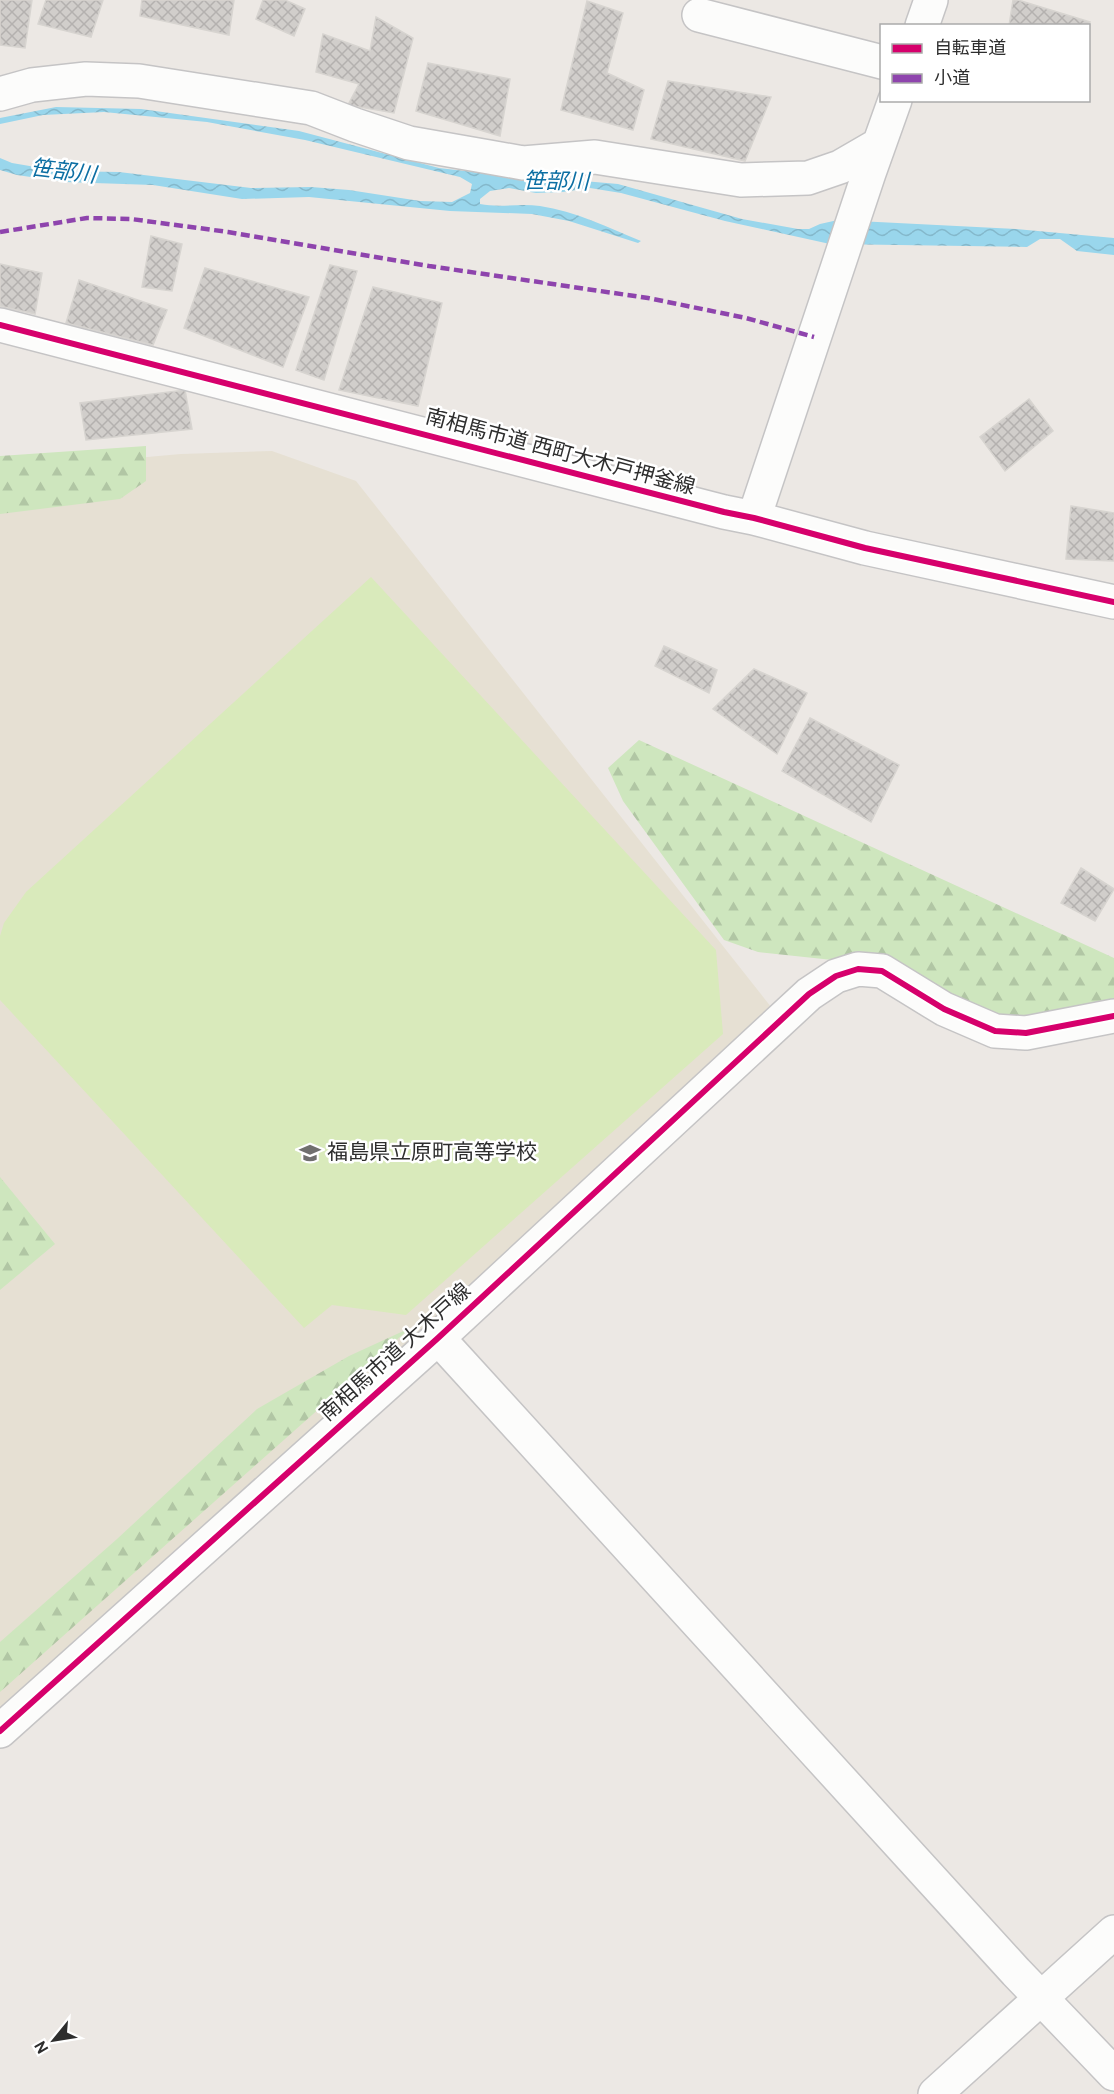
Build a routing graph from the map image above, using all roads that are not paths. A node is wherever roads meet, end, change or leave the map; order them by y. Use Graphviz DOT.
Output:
graph roads {
  1 [pos="931,0"];
  2 [pos="699,15"];
  3 [pos="923,24"];
  4 [pos="880,61"];
  5 [pos="0,94"];
  6 [pos="894,102"];
  7 [pos="873,159"];
  8 [pos="0,325"];
  9 [pos="754,518"];
  10 [pos="1114,602"];
  11 [pos="1114,1016"];
  12 [pos="438,1338"];
  13 [pos="0,1731"];
  14 [pos="1114,1932"];
  15 [pos="1041,1998"];
  16 [pos="1114,2074"];
  17 [pos="935,2094"];
  1 -- 3 [label="street"];
  2 -- 4 [label="street"];
  5 -- 7 [label="street"];
  6 -- 7 [label="street"];
  7 -- 9 [label="street"];
  8 -- 9 [label="street, 南相馬市道 西町大木戸押釜線"];
  9 -- 10 [label="street, 南相馬市道 西町大木戸押釜線"];
  11 -- 12 [label="street, 南相馬市道 大木戸線"];
  12 -- 13 [label="street, 南相馬市道 大木戸線"];
  12 -- 15 [label="street"];
  14 -- 15 [label="street"];
  15 -- 16 [label="street"];
  15 -- 17 [label="street"];
}
